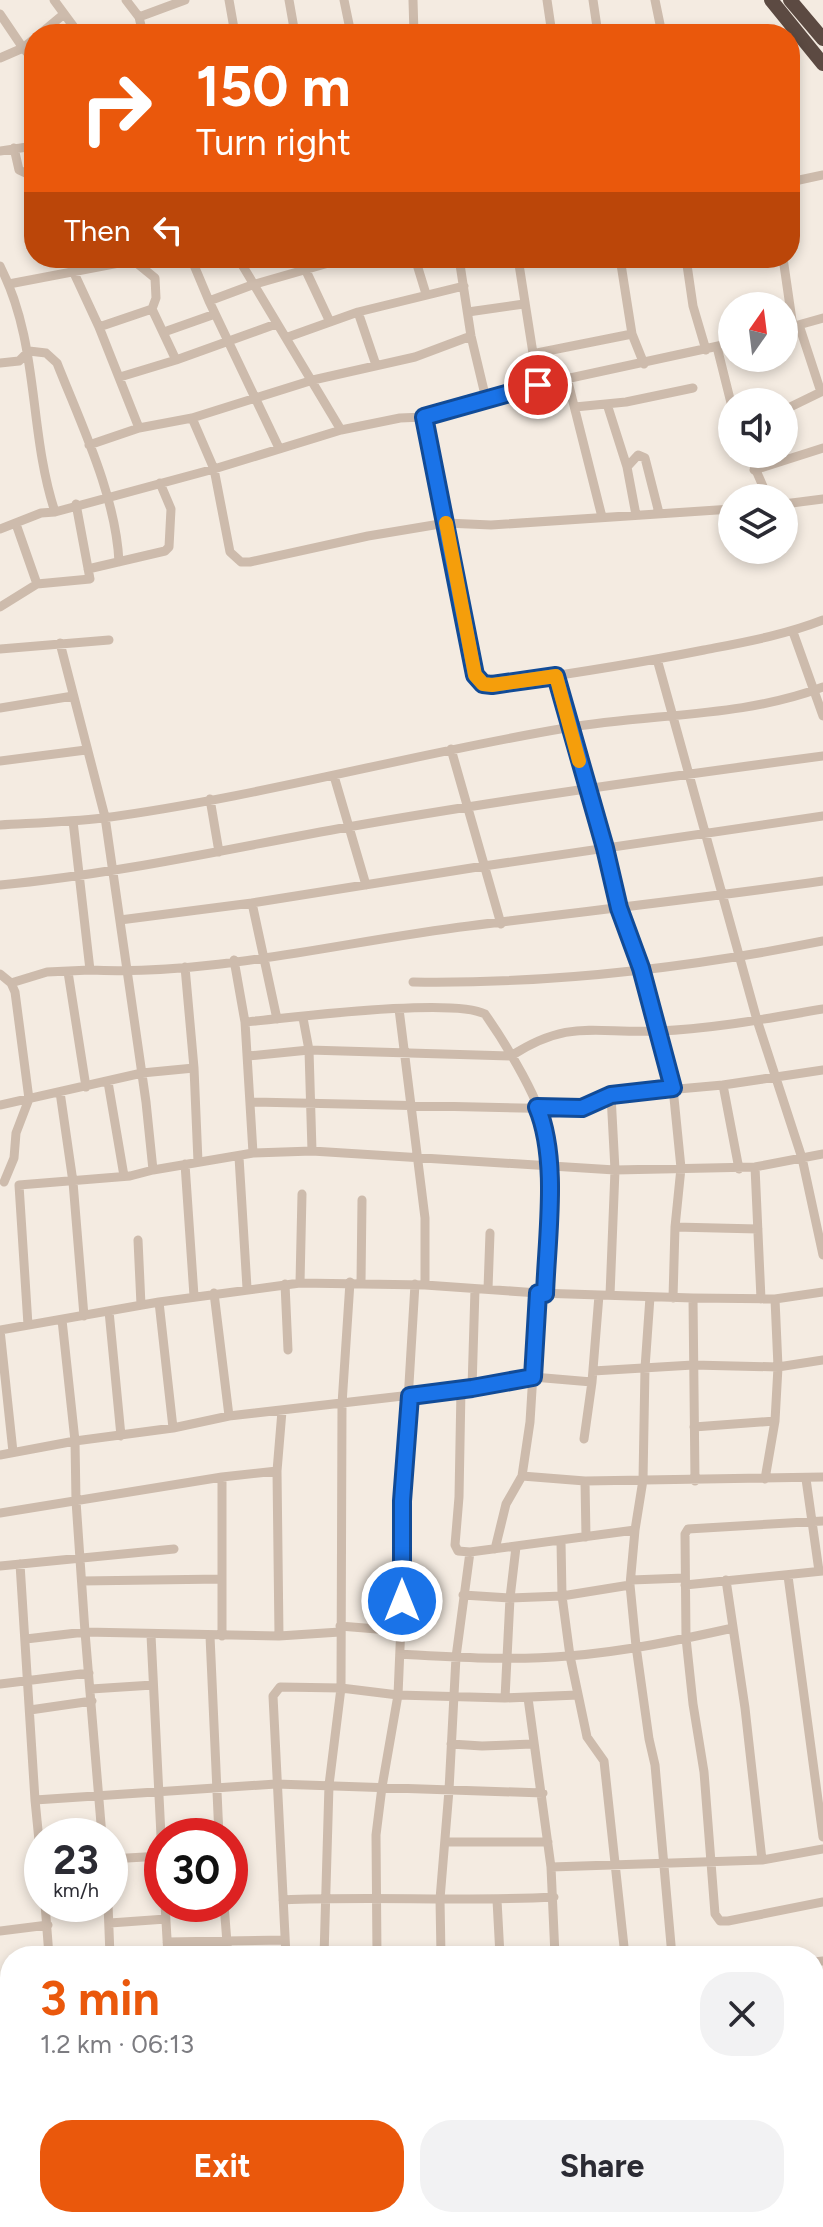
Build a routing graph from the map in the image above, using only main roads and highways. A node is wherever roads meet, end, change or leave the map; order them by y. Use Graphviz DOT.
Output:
graph roads {
  1 [pos="771,0"];
  2 [pos="790,0"];
  3 [pos="791,24"];
  4 [pos="800,35"];
  5 [pos="823,39"];
  6 [pos="823,64"];
  1 -- 3 [label="highway"];
  2 -- 5 [label="highway"];
  4 -- 6 [label="highway"];
}
